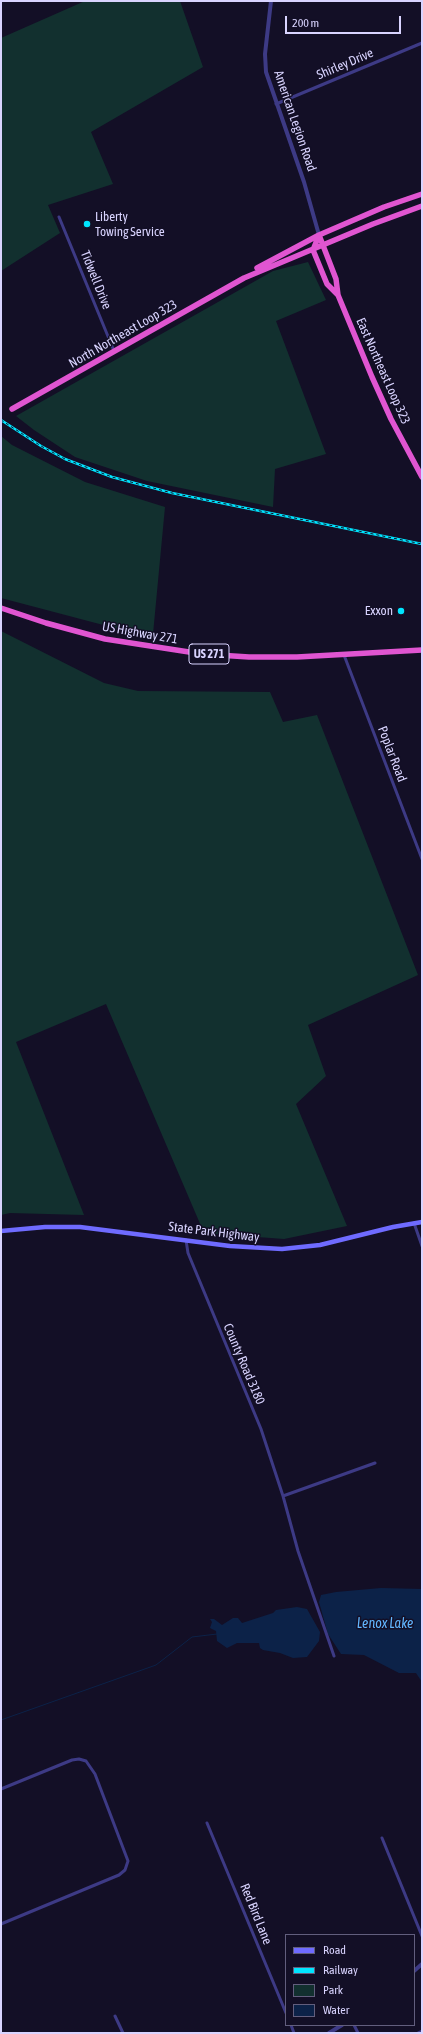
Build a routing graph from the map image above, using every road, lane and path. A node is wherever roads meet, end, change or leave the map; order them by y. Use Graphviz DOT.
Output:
graph roads {
  1 [pos="271,1"];
  2 [pos="422,43"];
  3 [pos="276,104"];
  4 [pos="422,194"];
  5 [pos="410,197"];
  6 [pos="422,206"];
  7 [pos="414,209"];
  8 [pos="59,217"];
  9 [pos="319,235"];
  10 [pos="323,246"];
  11 [pos="314,250"];
  12 [pos="244,278"];
  13 [pos="338,295"];
  14 [pos="114,351"];
  15 [pos="12,409"];
  16 [pos="422,477"];
  17 [pos="1,608"];
  18 [pos="422,650"];
  19 [pos="344,655"];
  20 [pos="422,859"];
  21 [pos="422,1222"];
  22 [pos="414,1223"];
  23 [pos="1,1231"];
  24 [pos="186,1240"];
  25 [pos="422,1246"];
  26 [pos="375,1463"];
  27 [pos="283,1496"];
  28 [pos="334,1656"];
  29 [pos="1,1789"];
  30 [pos="207,1822"];
  31 [pos="382,1838"];
  32 [pos="1,1924"];
  33 [pos="422,1936"];
  34 [pos="285,2011"];
  35 [pos="115,2016"];
  36 [pos="340,2026"];
  37 [pos="422,2031"];
  38 [pos="123,2033"];
  39 [pos="329,2033"];
  40 [pos="418,2033"];
  1 -- 3 [label="street, American Legion Road"];
  2 -- 3 [label="street, Shirley Drive"];
  3 -- 9 [label="street, American Legion Road"];
  4 -- 5 [label="highway, North Northeast Loop 323"];
  5 -- 7 [label="highway"];
  5 -- 9 [label="highway, North Northeast Loop 323"];
  6 -- 7 [label="highway, North Northeast Loop 323"];
  7 -- 10 [label="highway, North Northeast Loop 323"];
  8 -- 14 [label="street, Tidwell Drive"];
  9 -- 10 [label="highway, American Legion Road"];
  9 -- 11 [label="highway"];
  9 -- 12 [label="highway, North Northeast Loop 323"];
  10 -- 11 [label="highway, North Northeast Loop 323"];
  10 -- 13 [label="highway, East Northeast Loop 323"];
  11 -- 12 [label="highway, North Northeast Loop 323"];
  11 -- 13 [label="highway, East Northeast Loop 323"];
  12 -- 14 [label="highway, North Northeast Loop 323"];
  13 -- 16 [label="highway, East Northeast Loop 323"];
  14 -- 15 [label="highway, North Northeast Loop 323"];
  17 -- 19 [label="highway, US Highway 271 / US 271"];
  18 -- 19 [label="highway, US Highway 271 / US 271"];
  19 -- 20 [label="street, Poplar Road"];
  21 -- 22 [label="main road, State Park Highway"];
  22 -- 24 [label="main road, State Park Highway"];
  22 -- 25 [label="street"];
  23 -- 24 [label="main road, State Park Highway"];
  24 -- 27 [label="street, County Road 3180"];
  26 -- 27 [label="street"];
  27 -- 28 [label="street, County Road 3180"];
  29 -- 32 [label="street"];
  30 -- 34 [label="street, Red Bird Lane"];
  31 -- 33 [label="street"];
  35 -- 38 [label="street"];
  36 -- 39 [label="street"];
  37 -- 40 [label="street"];
}
